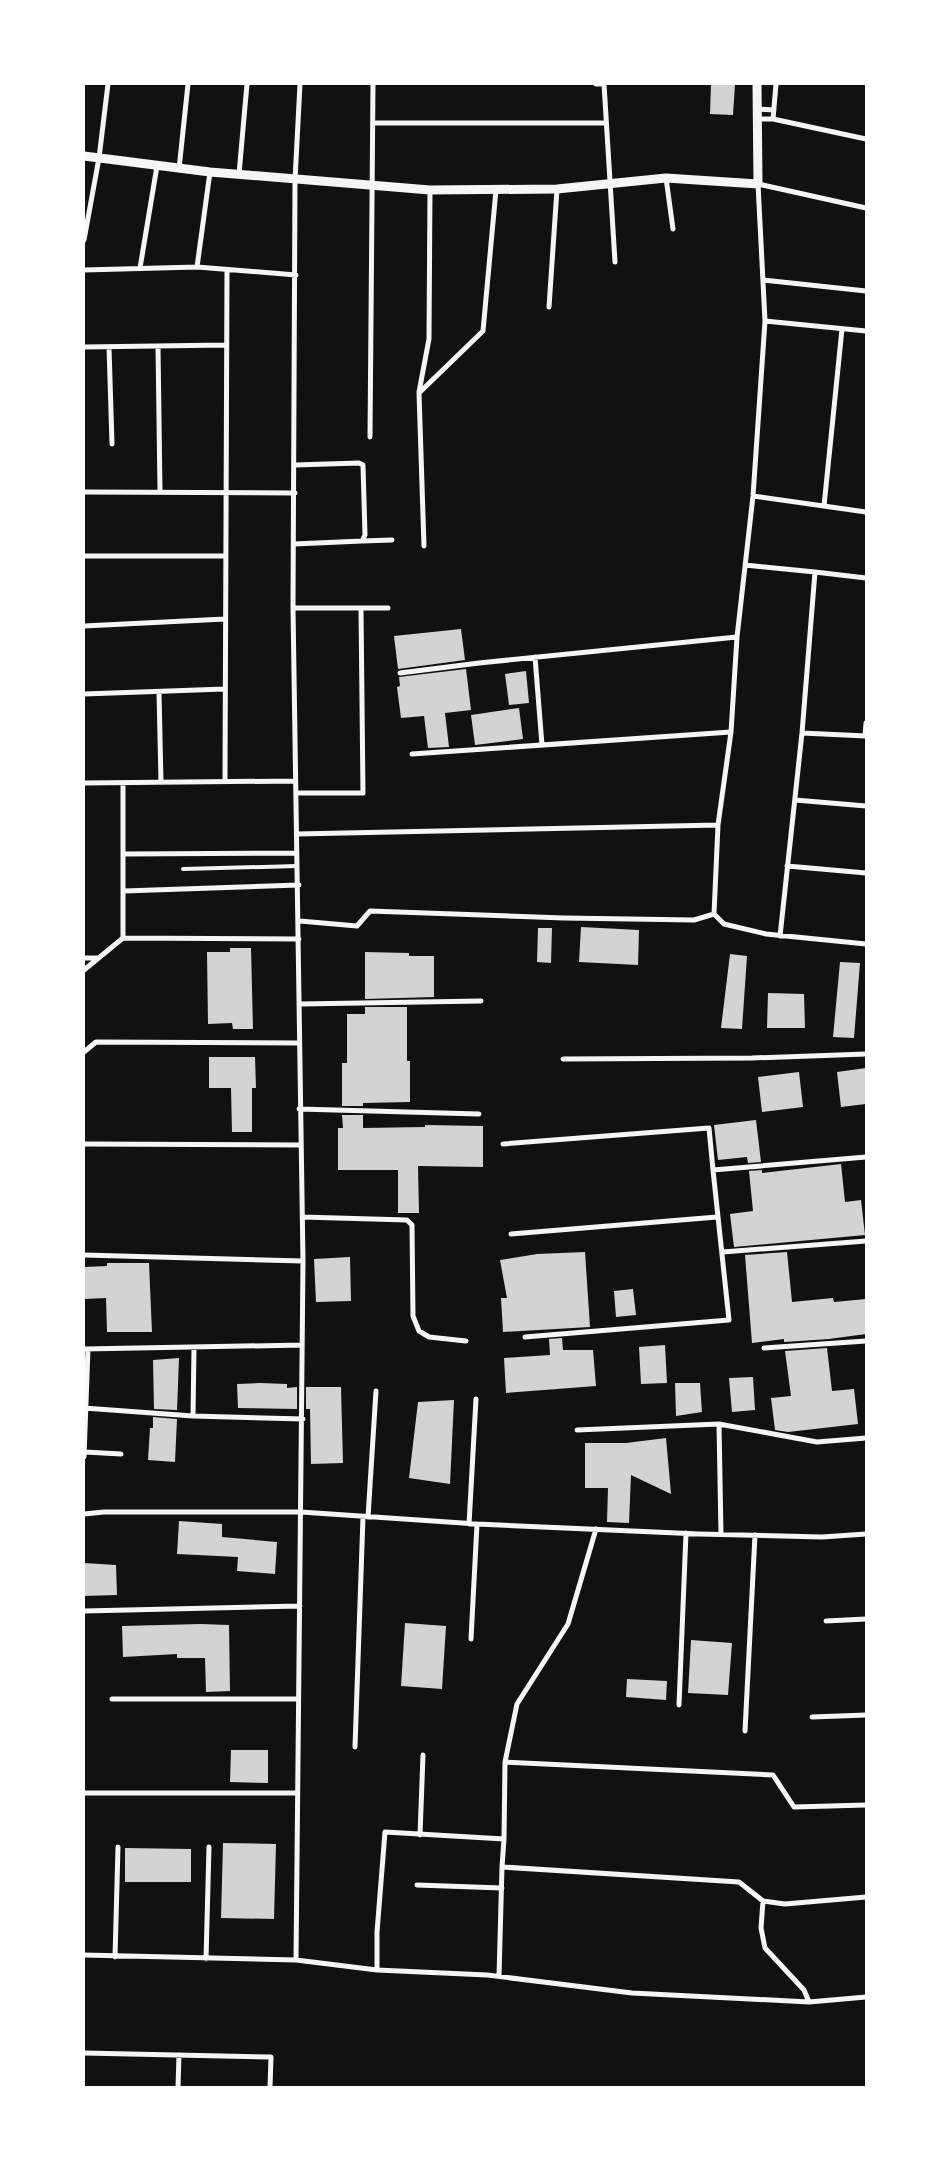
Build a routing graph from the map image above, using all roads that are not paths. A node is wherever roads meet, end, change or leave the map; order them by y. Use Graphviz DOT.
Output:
graph roads {
  1 [pos="108,84"];
  2 [pos="188,84"];
  3 [pos="247,84"];
  4 [pos="300,84"];
  5 [pos="373,84"];
  6 [pos="596,84"];
  7 [pos="756,84"];
  8 [pos="776,84"];
  9 [pos="774,110"];
  10 [pos="757,114"];
  11 [pos="773,120"];
  12 [pos="373,123"];
  13 [pos="606,124"];
  14 [pos="866,139"];
  15 [pos="84,156"];
  16 [pos="99,158"];
  17 [pos="157,166"];
  18 [pos="179,169"];
  19 [pos="210,172"];
  20 [pos="239,174"];
  21 [pos="666,178"];
  22 [pos="295,180"];
  23 [pos="758,184"];
  24 [pos="373,185"];
  25 [pos="608,185"];
  26 [pos="557,189"];
  27 [pos="430,190"];
  28 [pos="496,190"];
  29 [pos="866,208"];
  30 [pos="673,229"];
  31 [pos="84,240"];
  32 [pos="615,262"];
  33 [pos="197,267"];
  34 [pos="140,268"];
  35 [pos="84,270"];
  36 [pos="226,270"];
  37 [pos="296,275"];
  38 [pos="763,280"];
  39 [pos="866,290"];
  40 [pos="549,307"];
  41 [pos="765,321"];
  42 [pos="842,329"];
  43 [pos="866,331"];
  44 [pos="158,346"];
  45 [pos="226,346"];
  46 [pos="84,347"];
  47 [pos="109,347"];
  48 [pos="419,393"];
  49 [pos="370,437"];
  50 [pos="112,444"];
  51 [pos="295,464"];
  52 [pos="160,491"];
  53 [pos="84,492"];
  54 [pos="226,492"];
  55 [pos="295,493"];
  56 [pos="753,496"];
  57 [pos="824,506"];
  58 [pos="866,512"];
  59 [pos="392,540"];
  60 [pos="362,541"];
  61 [pos="294,544"];
  62 [pos="424,546"];
  63 [pos="84,556"];
  64 [pos="226,556"];
  65 [pos="745,565"];
  66 [pos="815,572"];
  67 [pos="866,578"];
  68 [pos="293,608"];
  69 [pos="388,608"];
  70 [pos="361,609"];
  71 [pos="225,619"];
  72 [pos="84,626"];
  73 [pos="737,637"];
  74 [pos="535,657"];
  75 [pos="400,673"];
  76 [pos="225,689"];
  77 [pos="159,692"];
  78 [pos="84,694"];
  79 [pos="866,723"];
  80 [pos="731,732"];
  81 [pos="802,733"];
  82 [pos="865,736"];
  83 [pos="542,745"];
  84 [pos="412,754"];
  85 [pos="225,780"];
  86 [pos="294,781"];
  87 [pos="123,782"];
  88 [pos="161,782"];
  89 [pos="84,784"];
  90 [pos="296,793"];
  91 [pos="795,800"];
  92 [pos="866,806"];
  93 [pos="718,825"];
  94 [pos="297,834"];
  95 [pos="296,853"];
  96 [pos="124,854"];
  97 [pos="298,866"];
  98 [pos="787,866"];
  99 [pos="183,869"];
  100 [pos="866,873"];
  101 [pos="299,885"];
  102 [pos="124,891"];
  103 [pos="714,914"];
  104 [pos="300,921"];
  105 [pos="780,936"];
  106 [pos="123,938"];
  107 [pos="299,939"];
  108 [pos="866,944"];
  109 [pos="84,958"];
  110 [pos="98,958"];
  111 [pos="84,970"];
  112 [pos="481,1001"];
  113 [pos="300,1004"];
  114 [pos="300,1043"];
  115 [pos="84,1052"];
  116 [pos="866,1054"];
  117 [pos="563,1059"];
  118 [pos="299,1109"];
  119 [pos="479,1114"];
  120 [pos="84,1144"];
  121 [pos="503,1144"];
  122 [pos="300,1145"];
  123 [pos="866,1157"];
  124 [pos="713,1170"];
  125 [pos="717,1217"];
  126 [pos="302,1218"];
  127 [pos="511,1234"];
  128 [pos="866,1241"];
  129 [pos="723,1252"];
  130 [pos="84,1255"];
  131 [pos="303,1261"];
  132 [pos="525,1337"];
  133 [pos="466,1340"];
  134 [pos="866,1341"];
  135 [pos="302,1346"];
  136 [pos="194,1348"];
  137 [pos="764,1348"];
  138 [pos="86,1349"];
  139 [pos="376,1391"];
  140 [pos="476,1399"];
  141 [pos="86,1408"];
  142 [pos="193,1416"];
  143 [pos="302,1419"];
  144 [pos="720,1424"];
  145 [pos="577,1430"];
  146 [pos="866,1438"];
  147 [pos="84,1454"];
  148 [pos="121,1454"];
  149 [pos="301,1512"];
  150 [pos="84,1514"];
  151 [pos="366,1517"];
  152 [pos="469,1524"];
  153 [pos="477,1524"];
  154 [pos="596,1529"];
  155 [pos="686,1533"];
  156 [pos="721,1534"];
  157 [pos="866,1534"];
  158 [pos="755,1535"];
  159 [pos="300,1606"];
  160 [pos="84,1611"];
  161 [pos="866,1619"];
  162 [pos="826,1621"];
  163 [pos="471,1639"];
  164 [pos="112,1699"];
  165 [pos="298,1699"];
  166 [pos="679,1705"];
  167 [pos="866,1715"];
  168 [pos="812,1717"];
  169 [pos="746,1731"];
  170 [pos="354,1747"];
  171 [pos="423,1755"];
  172 [pos="504,1762"];
  173 [pos="297,1793"];
  174 [pos="84,1794"];
  175 [pos="866,1805"];
  176 [pos="420,1835"];
  177 [pos="504,1839"];
  178 [pos="209,1847"];
  179 [pos="118,1848"];
  180 [pos="502,1867"];
  181 [pos="417,1885"];
  182 [pos="502,1888"];
  183 [pos="866,1896"];
  184 [pos="763,1901"];
  185 [pos="84,1955"];
  186 [pos="115,1957"];
  187 [pos="206,1959"];
  188 [pos="296,1960"];
  189 [pos="377,1970"];
  190 [pos="499,1976"];
  191 [pos="866,1997"];
  192 [pos="809,2002"];
  193 [pos="84,2053"];
  194 [pos="178,2055"];
  195 [pos="178,2087"];
  196 [pos="270,2087"];
  1 -- 16 [label="street"];
  2 -- 18 [label="street"];
  3 -- 20 [label="street"];
  4 -- 22 [label="street"];
  5 -- 12 [label="street"];
  6 -- 13 [label="street"];
  7 -- 10 [label="street"];
  8 -- 9 [label="street"];
  9 -- 10 [label="street"];
  9 -- 11 [label="street"];
  10 -- 11 [label="street"];
  10 -- 23 [label="street"];
  11 -- 14 [label="street"];
  12 -- 13 [label="street"];
  12 -- 24 [label="street"];
  13 -- 25 [label="street"];
  15 -- 16 [label="street"];
  16 -- 17 [label="street"];
  16 -- 31 [label="street"];
  17 -- 18 [label="street"];
  17 -- 34 [label="street"];
  18 -- 19 [label="street"];
  19 -- 20 [label="street"];
  19 -- 33 [label="street"];
  20 -- 22 [label="street"];
  21 -- 23 [label="street"];
  21 -- 25 [label="street"];
  21 -- 30 [label="street"];
  22 -- 24 [label="street"];
  22 -- 37 [label="street"];
  23 -- 29 [label="street"];
  23 -- 38 [label="street"];
  24 -- 27 [label="street"];
  24 -- 49 [label="street"];
  25 -- 26 [label="street"];
  25 -- 32 [label="street"];
  26 -- 28 [label="street"];
  26 -- 40 [label="street"];
  27 -- 28 [label="street"];
  27 -- 48 [label="street"];
  28 -- 48 [label="street"];
  33 -- 34 [label="street"];
  33 -- 36 [label="street"];
  34 -- 35 [label="street"];
  36 -- 37 [label="street"];
  36 -- 45 [label="street"];
  37 -- 51 [label="street"];
  38 -- 39 [label="street"];
  38 -- 41 [label="street"];
  41 -- 42 [label="street"];
  41 -- 56 [label="street"];
  42 -- 43 [label="street"];
  42 -- 57 [label="street"];
  44 -- 45 [label="street"];
  44 -- 47 [label="street"];
  44 -- 52 [label="street"];
  45 -- 54 [label="street"];
  46 -- 47 [label="street"];
  47 -- 50 [label="street"];
  48 -- 62 [label="street"];
  51 -- 55 [label="street"];
  51 -- 60 [label="street"];
  52 -- 53 [label="street"];
  52 -- 54 [label="street"];
  54 -- 55 [label="street"];
  54 -- 64 [label="street"];
  55 -- 61 [label="street"];
  56 -- 57 [label="street"];
  56 -- 65 [label="street"];
  57 -- 58 [label="street"];
  59 -- 60 [label="street"];
  60 -- 61 [label="street"];
  61 -- 68 [label="street"];
  63 -- 64 [label="street"];
  64 -- 71 [label="street"];
  65 -- 66 [label="street"];
  65 -- 73 [label="street"];
  66 -- 67 [label="street"];
  66 -- 81 [label="street"];
  68 -- 70 [label="street"];
  68 -- 86 [label="street"];
  69 -- 70 [label="street"];
  70 -- 90 [label="street"];
  71 -- 72 [label="street"];
  71 -- 76 [label="street"];
  73 -- 74 [label="street"];
  73 -- 80 [label="street"];
  74 -- 75 [label="street"];
  74 -- 83 [label="street"];
  76 -- 77 [label="street"];
  76 -- 85 [label="street"];
  77 -- 78 [label="street"];
  77 -- 88 [label="street"];
  79 -- 82 [label="street"];
  80 -- 83 [label="street"];
  80 -- 93 [label="street"];
  81 -- 82 [label="street"];
  81 -- 91 [label="street"];
  83 -- 84 [label="street"];
  85 -- 86 [label="street"];
  85 -- 88 [label="street"];
  86 -- 90 [label="street"];
  87 -- 88 [label="street"];
  87 -- 89 [label="street"];
  87 -- 96 [label="street"];
  90 -- 94 [label="street"];
  91 -- 92 [label="street"];
  91 -- 98 [label="street"];
  93 -- 94 [label="street"];
  93 -- 103 [label="street"];
  94 -- 95 [label="street"];
  95 -- 96 [label="street"];
  95 -- 97 [label="street"];
  96 -- 102 [label="street"];
  97 -- 99 [label="lane"];
  97 -- 101 [label="street"];
  98 -- 100 [label="street"];
  98 -- 105 [label="street"];
  101 -- 102 [label="street"];
  101 -- 104 [label="street"];
  102 -- 106 [label="street"];
  103 -- 104 [label="street"];
  103 -- 105 [label="street"];
  104 -- 107 [label="street"];
  105 -- 108 [label="street"];
  106 -- 107 [label="street"];
  106 -- 110 [label="street"];
  107 -- 113 [label="street"];
  109 -- 110 [label="street"];
  110 -- 111 [label="street"];
  112 -- 113 [label="street"];
  113 -- 114 [label="street"];
  114 -- 115 [label="street"];
  114 -- 118 [label="street"];
  116 -- 117 [label="street"];
  118 -- 119 [label="street"];
  118 -- 122 [label="street"];
  120 -- 122 [label="street"];
  121 -- 124 [label="street"];
  122 -- 126 [label="street"];
  123 -- 124 [label="street"];
  124 -- 125 [label="street"];
  125 -- 127 [label="street"];
  125 -- 129 [label="street"];
  126 -- 131 [label="street"];
  126 -- 133 [label="street"];
  128 -- 129 [label="street"];
  129 -- 132 [label="street"];
  130 -- 131 [label="street"];
  131 -- 135 [label="street"];
  134 -- 137 [label="street"];
  135 -- 136 [label="street"];
  135 -- 143 [label="street"];
  136 -- 138 [label="street"];
  136 -- 142 [label="street"];
  138 -- 141 [label="street"];
  139 -- 151 [label="street"];
  140 -- 152 [label="street"];
  141 -- 142 [label="street"];
  141 -- 147 [label="street"];
  142 -- 143 [label="street"];
  143 -- 149 [label="street"];
  144 -- 145 [label="street"];
  144 -- 146 [label="street"];
  144 -- 156 [label="street"];
  147 -- 148 [label="street"];
  149 -- 150 [label="street"];
  149 -- 151 [label="street"];
  149 -- 159 [label="street"];
  151 -- 152 [label="street"];
  151 -- 170 [label="street"];
  152 -- 153 [label="street"];
  153 -- 154 [label="street"];
  153 -- 163 [label="street"];
  154 -- 155 [label="street"];
  154 -- 172 [label="street"];
  155 -- 156 [label="street"];
  155 -- 166 [label="street"];
  156 -- 158 [label="street"];
  157 -- 158 [label="street"];
  158 -- 169 [label="street"];
  159 -- 160 [label="street"];
  159 -- 165 [label="street"];
  161 -- 162 [label="street"];
  164 -- 165 [label="street"];
  165 -- 173 [label="street"];
  167 -- 168 [label="street"];
  171 -- 176 [label="street"];
  172 -- 175 [label="street"];
  172 -- 177 [label="street"];
  173 -- 174 [label="street"];
  173 -- 188 [label="street"];
  176 -- 177 [label="street"];
  176 -- 189 [label="street"];
  177 -- 180 [label="street"];
  178 -- 187 [label="street"];
  179 -- 186 [label="street"];
  180 -- 182 [label="street"];
  180 -- 184 [label="street"];
  181 -- 182 [label="street"];
  182 -- 190 [label="street"];
  183 -- 184 [label="street"];
  184 -- 192 [label="street"];
  185 -- 186 [label="street"];
  186 -- 187 [label="street"];
  187 -- 188 [label="street"];
  188 -- 189 [label="street"];
  189 -- 190 [label="street"];
  190 -- 192 [label="street"];
  191 -- 192 [label="street"];
  193 -- 194 [label="street"];
  194 -- 195 [label="street"];
  194 -- 196 [label="street"];
}
